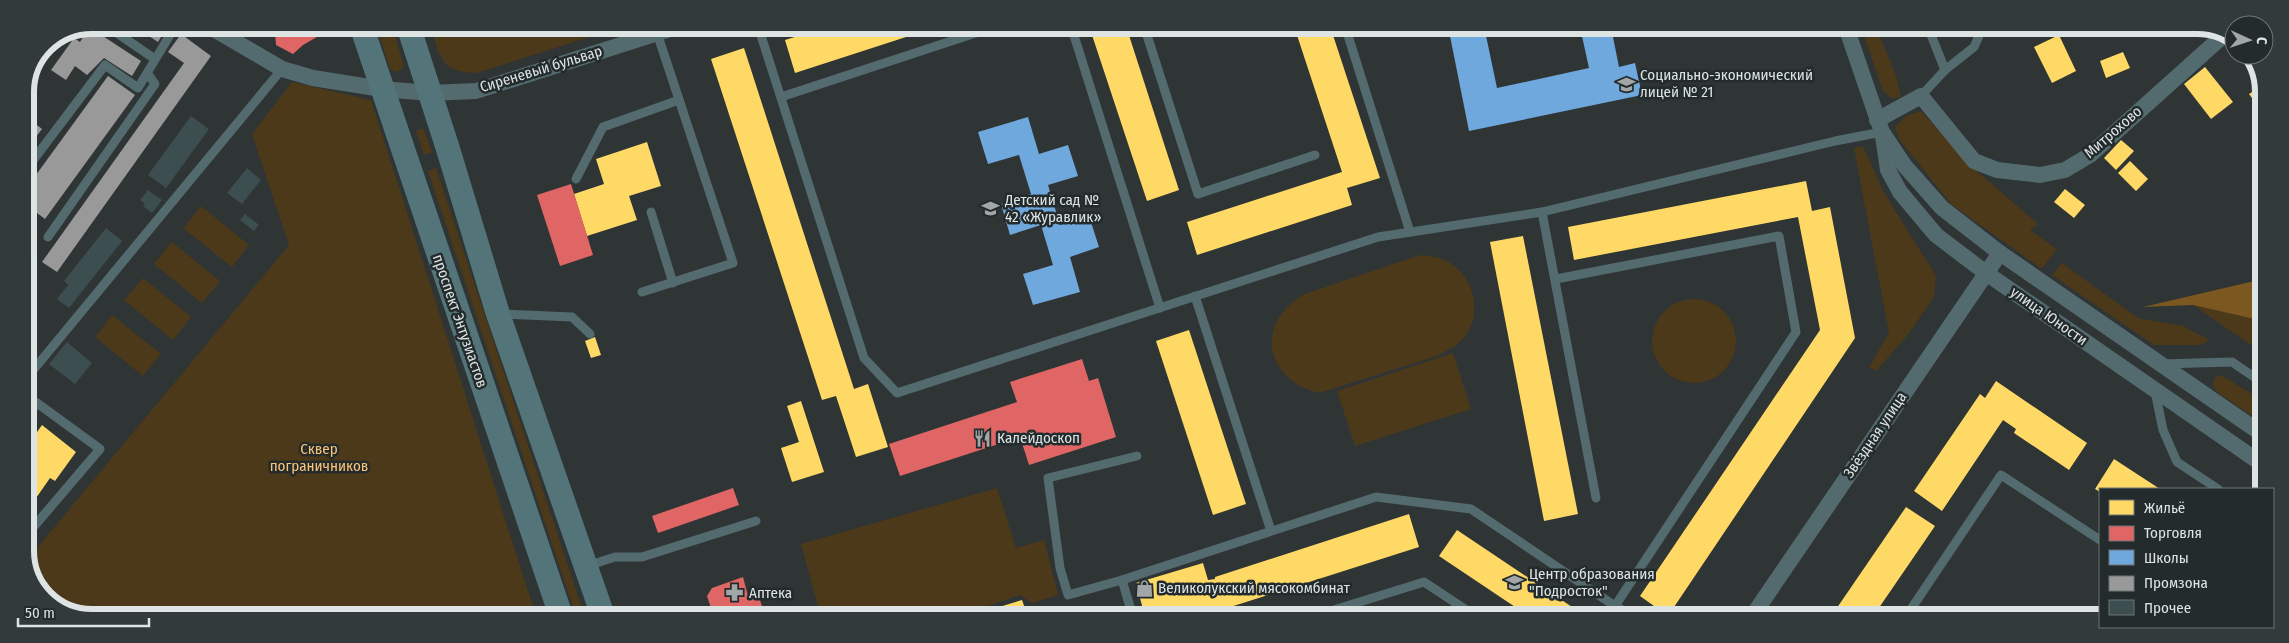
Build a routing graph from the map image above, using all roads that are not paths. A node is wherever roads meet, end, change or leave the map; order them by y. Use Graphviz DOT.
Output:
graph roads {
  1 [pos="118,34"];
  2 [pos="170,34"];
  3 [pos="222,34"];
  4 [pos="363,34"];
  5 [pos="411,34"];
  6 [pos="654,34"];
  7 [pos="657,34"];
  8 [pos="761,34"];
  9 [pos="973,34"];
  10 [pos="1074,34"];
  11 [pos="1147,34"];
  12 [pos="1348,34"];
  13 [pos="1848,34"];
  14 [pos="1931,34"];
  15 [pos="1980,34"];
  16 [pos="2220,38"];
  17 [pos="155,59"];
  18 [pos="282,69"];
  19 [pos="1945,70"];
  20 [pos="148,74"];
  21 [pos="382,89"];
  22 [pos="430,94"];
  23 [pos="1921,96"];
  24 [pos="781,97"];
  25 [pos="679,100"];
  26 [pos="1880,126"];
  27 [pos="1314,155"];
  28 [pos="34,159"];
  29 [pos="576,179"];
  30 [pos="651,212"];
  31 [pos="1542,212"];
  32 [pos="1410,232"];
  33 [pos="48,237"];
  34 [pos="2000,253"];
  35 [pos="1986,273"];
  36 [pos="1556,279"];
  37 [pos="673,283"];
  38 [pos="642,292"];
  39 [pos="1195,296"];
  40 [pos="1160,308"];
  41 [pos="498,314"];
  42 [pos="590,334"];
  43 [pos="2159,364"];
  44 [pos="34,369"];
  45 [pos="2255,378"];
  46 [pos="2155,390"];
  47 [pos="34,401"];
  48 [pos="37,403"];
  49 [pos="34,407"];
  50 [pos="2255,429"];
  51 [pos="1137,456"];
  52 [pos="2255,459"];
  53 [pos="2216,488"];
  54 [pos="1596,498"];
  55 [pos="756,521"];
  56 [pos="34,526"];
  57 [pos="1271,531"];
  58 [pos="2099,539"];
  59 [pos="587,566"];
  60 [pos="1122,580"];
  61 [pos="1615,606"];
  62 [pos="559,609"];
  63 [pos="600,609"];
  64 [pos="1131,609"];
  65 [pos="1337,609"];
  66 [pos="1465,609"];
  67 [pos="1621,609"];
  68 [pos="1757,609"];
  69 [pos="1911,609"];
  1 -- 17 [label="lane"];
  2 -- 17 [label="lane"];
  3 -- 18 [label="street, Сиреневый бульвар"];
  4 -- 21 [label="main road, проспект Энтузиастов"];
  5 -- 22 [label="main road"];
  6 -- 22 [label="street, Сиреневый бульвар"];
  7 -- 25 [label="lane"];
  8 -- 24 [label="lane"];
  9 -- 24 [label="lane"];
  10 -- 40 [label="lane"];
  11 -- 27 [label="lane"];
  12 -- 32 [label="lane"];
  13 -- 26 [label="street, улица Юности"];
  14 -- 19 [label="lane"];
  15 -- 19 [label="lane"];
  16 -- 23 [label="street, Митрохово"];
  17 -- 20 [label="lane"];
  18 -- 21 [label="street, Сиреневый бульвар"];
  18 -- 44 [label="lane"];
  19 -- 23 [label="lane"];
  20 -- 28 [label="lane"];
  20 -- 33 [label="lane"];
  21 -- 22 [label="street, Сиреневый бульвар"];
  21 -- 62 [label="main road, проспект Энтузиастов"];
  22 -- 41 [label="main road"];
  23 -- 26 [label="street"];
  24 -- 40 [label="lane"];
  25 -- 29 [label="lane"];
  25 -- 37 [label="lane"];
  26 -- 31 [label="lane"];
  26 -- 34 [label="street, улица Юности"];
  26 -- 35 [label="street, улица Юности"];
  30 -- 37 [label="lane"];
  31 -- 32 [label="lane"];
  31 -- 36 [label="lane"];
  32 -- 39 [label="lane"];
  34 -- 35 [label="street, Звёздная улица"];
  34 -- 43 [label="street, улица Юности"];
  35 -- 46 [label="street, улица Юности"];
  35 -- 68 [label="street, Звёздная улица"];
  36 -- 54 [label="lane"];
  36 -- 61 [label="lane"];
  37 -- 38 [label="lane"];
  39 -- 40 [label="lane"];
  39 -- 57 [label="lane"];
  41 -- 42 [label="lane"];
  41 -- 59 [label="main road"];
  43 -- 45 [label="lane"];
  43 -- 50 [label="street, улица Юности"];
  46 -- 52 [label="street, улица Юности"];
  46 -- 53 [label="lane"];
  47 -- 48 [label="lane"];
  48 -- 49 [label="lane"];
  48 -- 56 [label="lane"];
  51 -- 60 [label="lane"];
  55 -- 59 [label="lane"];
  57 -- 60 [label="lane"];
  57 -- 61 [label="lane"];
  58 -- 69 [label="lane"];
  59 -- 63 [label="main road"];
  60 -- 64 [label="lane"];
  61 -- 67 [label="lane"];
  65 -- 66 [label="lane"];
}
